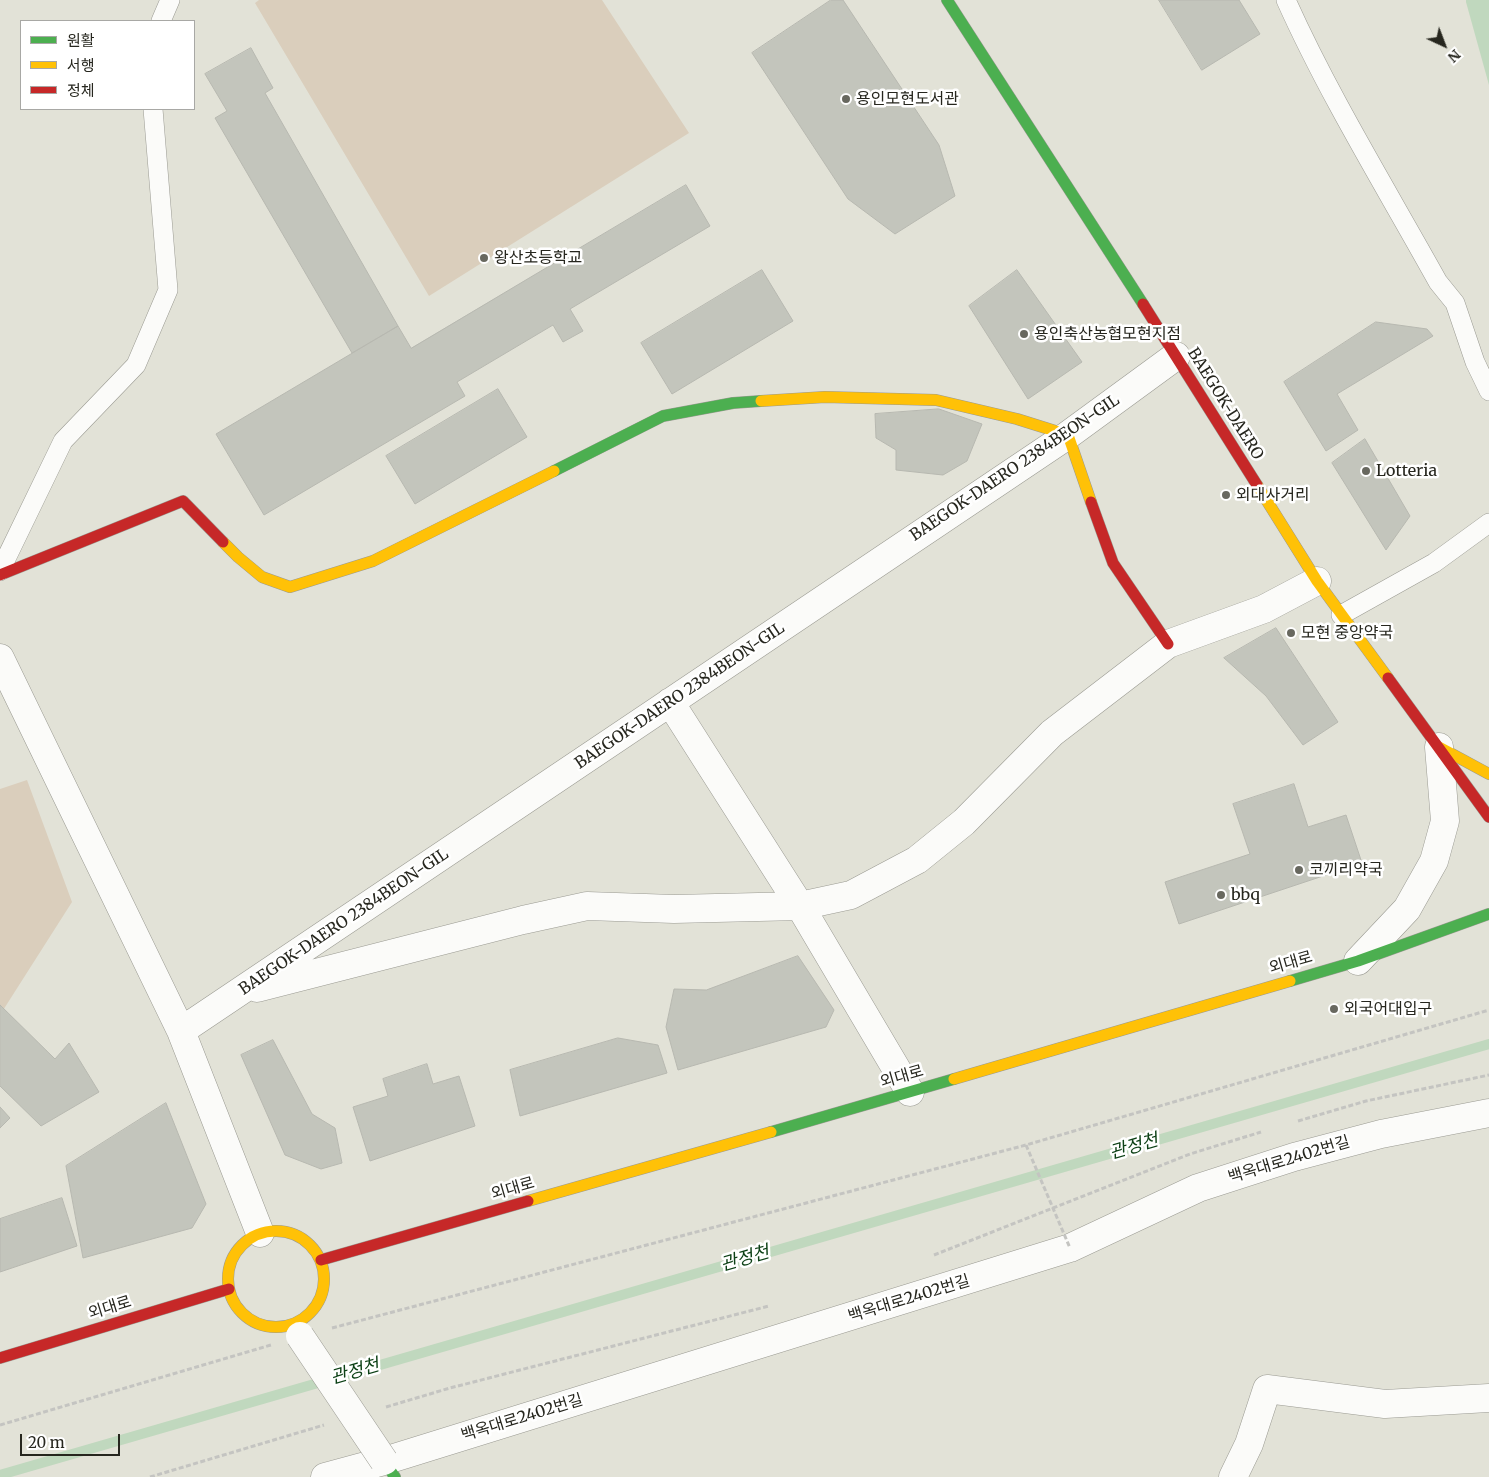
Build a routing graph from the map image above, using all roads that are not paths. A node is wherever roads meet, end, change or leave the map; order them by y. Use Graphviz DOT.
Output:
graph roads {
  1 [pos="170,0"];
  2 [pos="947,0"];
  3 [pos="1286,0"];
  4 [pos="161,20"];
  5 [pos="153,110"];
  6 [pos="1176,356"];
  7 [pos="1489,391"];
  8 [pos="1068,435"];
  9 [pos="1489,523"];
  10 [pos="0,571"];
  11 [pos="0,575"];
  12 [pos="1316,581"];
  13 [pos="1341,615"];
  14 [pos="1168,644"];
  15 [pos="0,658"];
  16 [pos="670,702"];
  17 [pos="1439,748"];
  18 [pos="1489,774"];
  19 [pos="1489,817"];
  20 [pos="800,906"];
  21 [pos="1489,914"];
  22 [pos="1358,961"];
  23 [pos="238,994"];
  24 [pos="180,1031"];
  25 [pos="910,1092"];
  26 [pos="1489,1113"];
  27 [pos="260,1233"];
  28 [pos="321,1260"];
  29 [pos="229,1289"];
  30 [pos="297,1330"];
  31 [pos="0,1358"];
  32 [pos="1489,1398"];
  33 [pos="390,1469"];
  34 [pos="325,1477"];
  35 [pos="1234,1477"];
  1 -- 4 [label="lane"];
  2 -- 6 [label="street, BAEGOK-DAERO"];
  3 -- 7 [label="lane"];
  5 -- 10 [label="lane"];
  6 -- 8 [label="street, BAEGOK-DAERO 2384BEON-GIL"];
  6 -- 12 [label="street, BAEGOK-DAERO"];
  8 -- 11 [label="street"];
  8 -- 14 [label="street"];
  8 -- 16 [label="street, BAEGOK-DAERO 2384BEON-GIL"];
  9 -- 13 [label="lane"];
  12 -- 13 [label="street, BAEGOK-DAERO"];
  12 -- 14 [label="street"];
  13 -- 17 [label="street, BAEGOK-DAERO"];
  14 -- 20 [label="street"];
  15 -- 24 [label="street"];
  16 -- 20 [label="street"];
  16 -- 23 [label="street, BAEGOK-DAERO 2384BEON-GIL"];
  17 -- 18 [label="street"];
  17 -- 19 [label="street, BAEGOK-DAERO"];
  17 -- 22 [label="street"];
  20 -- 23 [label="street"];
  20 -- 25 [label="street"];
  21 -- 22 [label="street, 외대로"];
  22 -- 25 [label="street, 외대로"];
  23 -- 24 [label="street, BAEGOK-DAERO 2384BEON-GIL"];
  24 -- 27 [label="street"];
  25 -- 28 [label="street, 외대로"];
  26 -- 33 [label="street, 백옥대로2402번길"];
  27 -- 28 [label="street"];
  27 -- 29 [label="street"];
  28 -- 30 [label="street"];
  29 -- 30 [label="street"];
  29 -- 31 [label="street, 외대로"];
  30 -- 33 [label="street, bridge"];
  32 -- 35 [label="street"];
  33 -- 34 [label="street, 백옥대로2402번길"];
}
